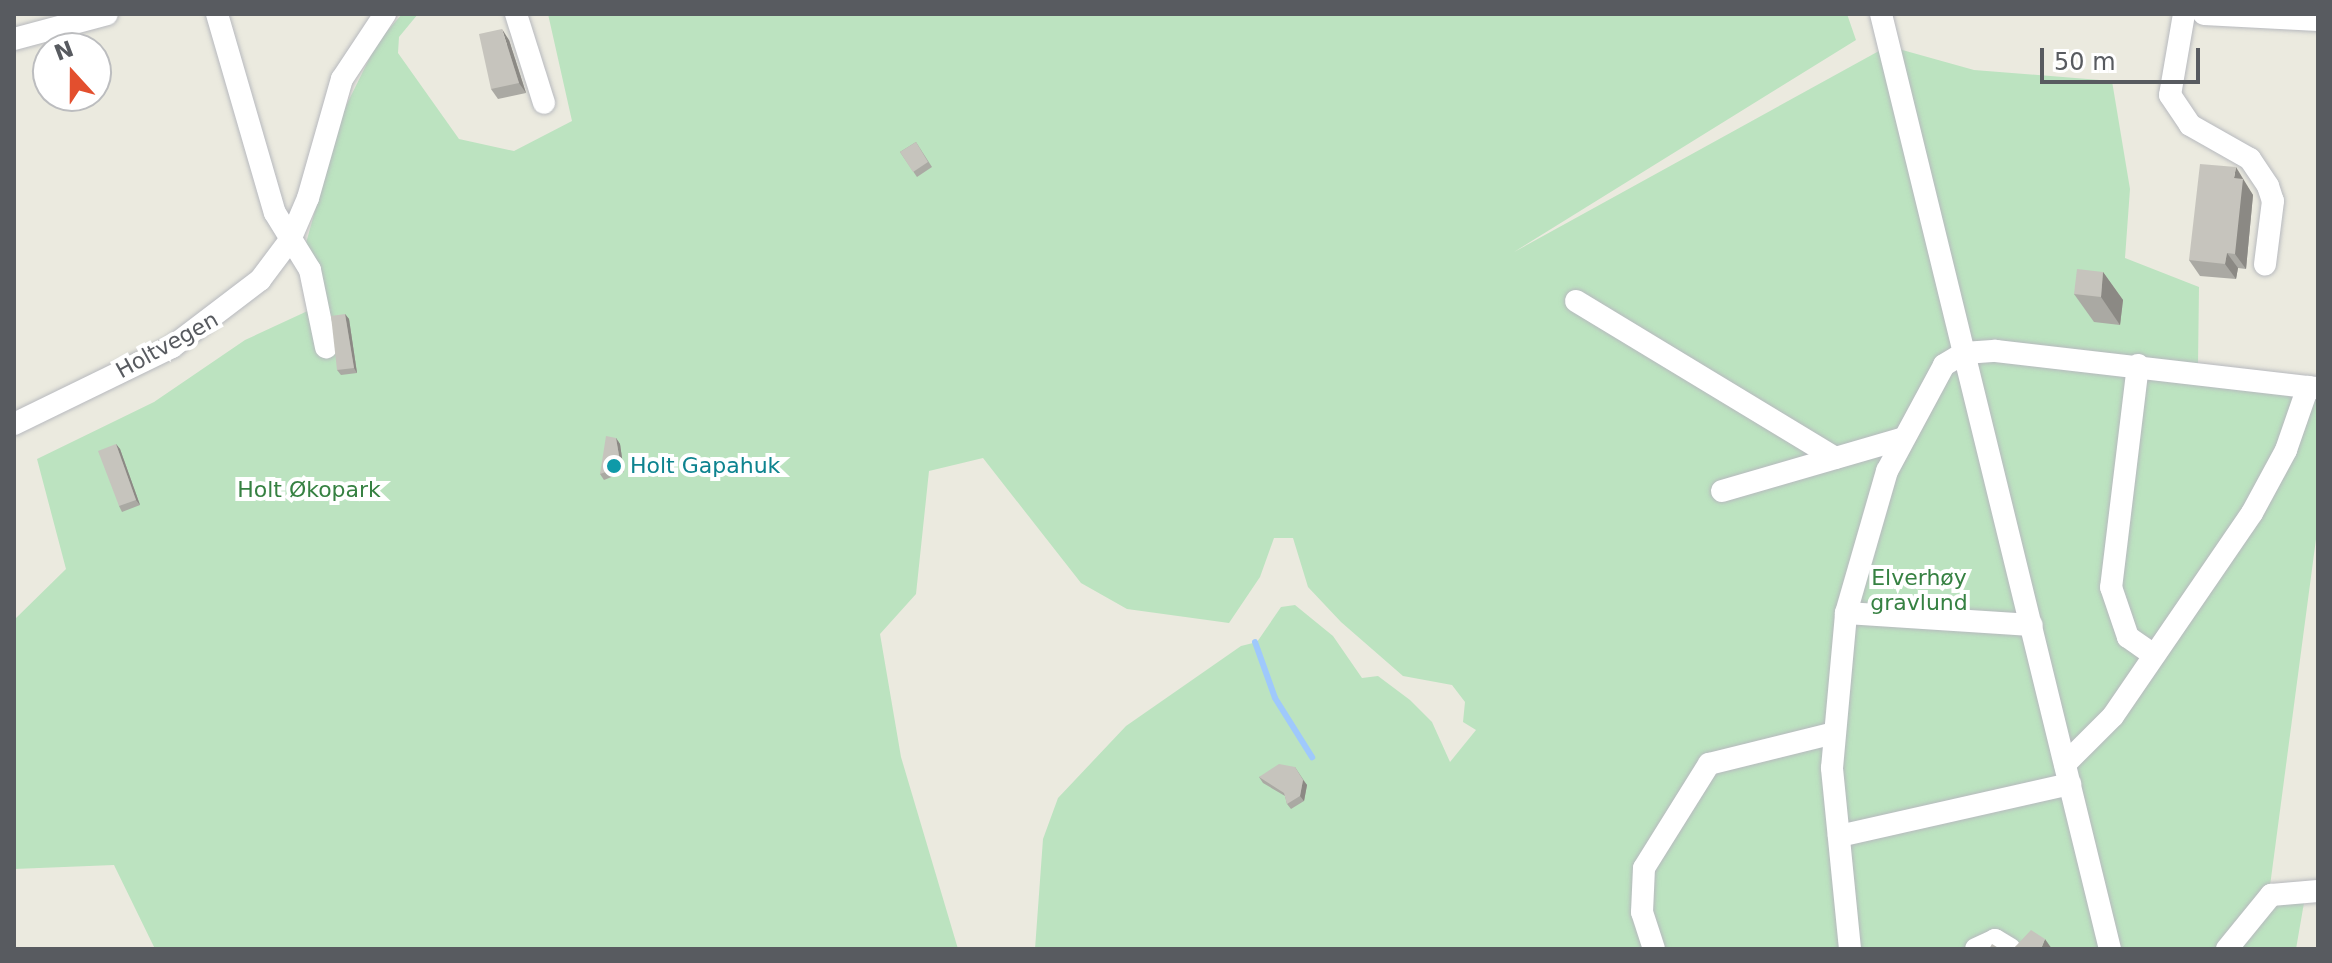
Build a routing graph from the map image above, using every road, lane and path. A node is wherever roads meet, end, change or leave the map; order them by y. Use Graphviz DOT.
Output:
graph roads {
  1 [pos="107,14"];
  2 [pos="217,14"];
  3 [pos="385,14"];
  4 [pos="516,14"];
  5 [pos="1881,14"];
  6 [pos="2184,14"];
  7 [pos="2204,14"];
  8 [pos="2318,20"];
  9 [pos="14,39"];
  10 [pos="544,103"];
  11 [pos="290,240"];
  12 [pos="2265,264"];
  13 [pos="1576,301"];
  14 [pos="326,347"];
  15 [pos="1964,353"];
  16 [pos="2138,365"];
  17 [pos="2313,387"];
  18 [pos="14,424"];
  19 [pos="1901,439"];
  20 [pos="1835,458"];
  21 [pos="1722,491"];
  22 [pos="1846,613"];
  23 [pos="2032,625"];
  24 [pos="2152,654"];
  25 [pos="1834,733"];
  26 [pos="2068,774"];
  27 [pos="1839,836"];
  28 [pos="2318,891"];
  29 [pos="1654,949"];
  30 [pos="1850,949"];
  31 [pos="1976,949"];
  32 [pos="2010,949"];
  33 [pos="2110,949"];
  34 [pos="2227,949"];
  1 -- 9 [label="street"];
  2 -- 11 [label="street"];
  3 -- 11 [label="street, Holtvegen"];
  4 -- 10 [label="street"];
  5 -- 15 [label="street"];
  6 -- 12 [label="street"];
  7 -- 8 [label="street"];
  11 -- 14 [label="street"];
  11 -- 18 [label="street, Holtvegen"];
  13 -- 20 [label="street"];
  15 -- 16 [label="street"];
  15 -- 19 [label="street"];
  15 -- 23 [label="street"];
  16 -- 17 [label="street"];
  16 -- 24 [label="street"];
  17 -- 24 [label="street"];
  19 -- 20 [label="street"];
  19 -- 22 [label="street"];
  20 -- 21 [label="street"];
  22 -- 23 [label="street"];
  22 -- 25 [label="street"];
  23 -- 26 [label="street"];
  24 -- 26 [label="street"];
  25 -- 27 [label="street"];
  25 -- 29 [label="street"];
  26 -- 27 [label="street"];
  26 -- 33 [label="street"];
  27 -- 30 [label="street"];
  28 -- 34 [label="street"];
  31 -- 32 [label="street"];
}
